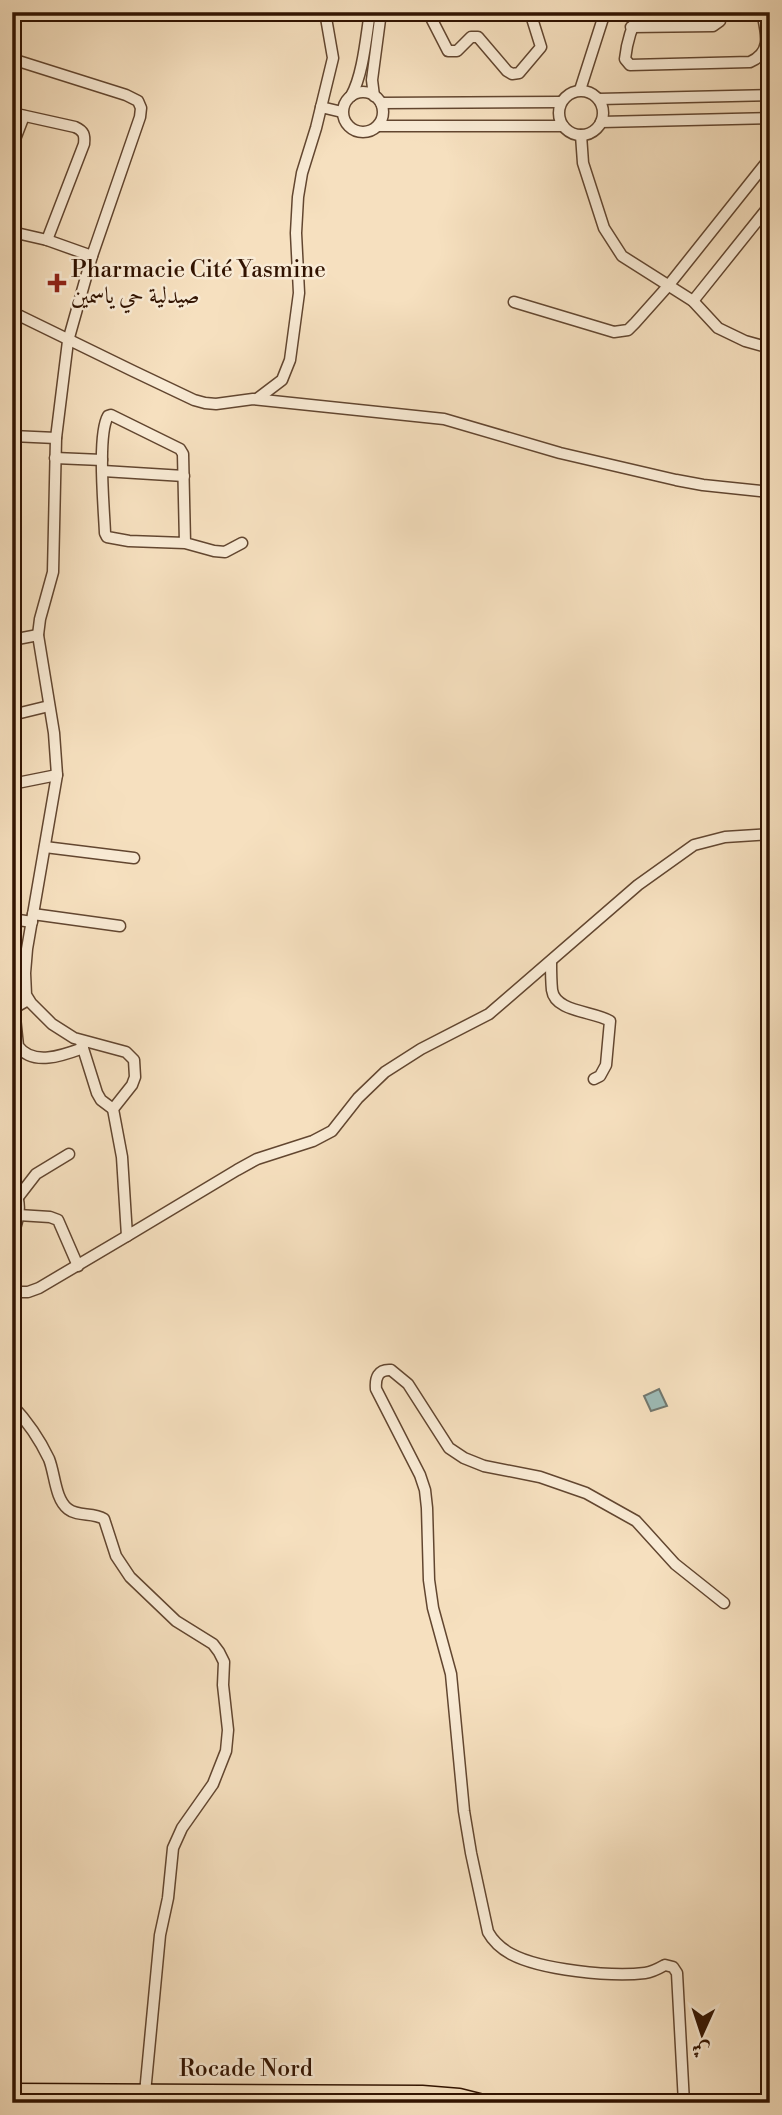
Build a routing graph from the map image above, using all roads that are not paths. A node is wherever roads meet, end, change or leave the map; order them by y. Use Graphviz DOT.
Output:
graph roads {
  1 [pos="325,12"];
  2 [pos="370,12"];
  3 [pos="381,12"];
  4 [pos="428,12"];
  5 [pos="530,12"];
  6 [pos="605,12"];
  7 [pos="640,12"];
  8 [pos="721,12"];
  9 [pos="762,12"];
  10 [pos="631,27"];
  11 [pos="12,59"];
  12 [pos="580,90"];
  13 [pos="770,95"];
  14 [pos="351,96"];
  15 [pos="377,99"];
  16 [pos="599,99"];
  17 [pos="561,102"];
  18 [pos="321,107"];
  19 [pos="342,112"];
  20 [pos="12,113"];
  21 [pos="24,116"];
  22 [pos="770,118"];
  23 [pos="601,122"];
  24 [pos="378,125"];
  25 [pos="563,126"];
  26 [pos="581,135"];
  27 [pos="12,147"];
  28 [pos="770,158"];
  29 [pos="770,205"];
  30 [pos="12,232"];
  31 [pos="47,240"];
  32 [pos="92,256"];
  33 [pos="668,286"];
  34 [pos="693,301"];
  35 [pos="514,302"];
  36 [pos="12,312"];
  37 [pos="68,341"];
  38 [pos="770,348"];
  39 [pos="257,400"];
  40 [pos="12,436"];
  41 [pos="56,438"];
  42 [pos="55,458"];
  43 [pos="103,465"];
  44 [pos="184,475"];
  45 [pos="770,492"];
  46 [pos="185,543"];
  47 [pos="242,543"];
  48 [pos="38,635"];
  49 [pos="12,640"];
  50 [pos="49,706"];
  51 [pos="12,715"];
  52 [pos="57,775"];
  53 [pos="12,784"];
  54 [pos="770,834"];
  55 [pos="45,847"];
  56 [pos="134,858"];
  57 [pos="33,918"];
  58 [pos="12,919"];
  59 [pos="120,926"];
  60 [pos="551,961"];
  61 [pos="28,1000"];
  62 [pos="13,1008"];
  63 [pos="15,1038"];
  64 [pos="82,1044"];
  65 [pos="594,1079"];
  66 [pos="113,1109"];
  67 [pos="69,1154"];
  68 [pos="12,1174"];
  69 [pos="19,1196"];
  70 [pos="18,1215"];
  71 [pos="127,1236"];
  72 [pos="12,1237"];
  73 [pos="78,1266"];
  74 [pos="12,1292"];
  75 [pos="12,1405"];
  76 [pos="724,1603"];
  77 [pos="12,2093"];
  78 [pos="145,2093"];
  79 [pos="337,2099"];
  80 [pos="478,2103"];
  81 [pos="684,2103"];
  1 -- 18 [label="street"];
  2 -- 14 [label="street"];
  3 -- 15 [label="street"];
  4 -- 5 [label="street"];
  6 -- 12 [label="street"];
  7 -- 10 [label="street"];
  8 -- 10 [label="street"];
  9 -- 10 [label="street"];
  11 -- 32 [label="street"];
  12 -- 16 [label="street"];
  12 -- 17 [label="street"];
  13 -- 16 [label="street"];
  14 -- 15 [label="street"];
  14 -- 19 [label="street"];
  15 -- 17 [label="street"];
  15 -- 24 [label="street"];
  16 -- 23 [label="street"];
  17 -- 25 [label="street"];
  18 -- 19 [label="street"];
  18 -- 39 [label="street"];
  19 -- 24 [label="street"];
  20 -- 21 [label="street"];
  21 -- 27 [label="street"];
  21 -- 31 [label="street"];
  22 -- 23 [label="street"];
  23 -- 26 [label="street"];
  24 -- 25 [label="street"];
  25 -- 26 [label="street"];
  26 -- 33 [label="street"];
  28 -- 33 [label="street"];
  29 -- 34 [label="street"];
  30 -- 31 [label="street"];
  31 -- 32 [label="street"];
  32 -- 37 [label="street"];
  33 -- 34 [label="street"];
  33 -- 35 [label="street"];
  34 -- 38 [label="street"];
  36 -- 37 [label="street"];
  37 -- 39 [label="street"];
  37 -- 41 [label="street"];
  39 -- 45 [label="street"];
  40 -- 41 [label="street"];
  41 -- 42 [label="street"];
  42 -- 43 [label="street"];
  42 -- 48 [label="street"];
  43 -- 44 [label="street"];
  43 -- 44 [label="street"];
  43 -- 46 [label="street"];
  44 -- 46 [label="street"];
  46 -- 47 [label="street"];
  48 -- 49 [label="street"];
  48 -- 50 [label="street"];
  50 -- 51 [label="street"];
  50 -- 52 [label="street"];
  52 -- 53 [label="street"];
  52 -- 55 [label="street"];
  54 -- 60 [label="street"];
  55 -- 56 [label="street"];
  55 -- 57 [label="street"];
  57 -- 58 [label="street"];
  57 -- 59 [label="street"];
  57 -- 61 [label="street"];
  60 -- 65 [label="street"];
  60 -- 71 [label="street"];
  61 -- 62 [label="street"];
  61 -- 64 [label="street"];
  62 -- 63 [label="street"];
  63 -- 64 [label="street"];
  64 -- 66 [label="street"];
  64 -- 66 [label="street"];
  66 -- 71 [label="street"];
  67 -- 69 [label="street"];
  68 -- 69 [label="street"];
  69 -- 70 [label="street"];
  70 -- 72 [label="street"];
  70 -- 73 [label="street"];
  71 -- 73 [label="street"];
  73 -- 74 [label="street"];
  75 -- 78 [label="street"];
  76 -- 81 [label="street"];
  77 -- 78 [label="highway, Rocade Nord"];
  78 -- 79 [label="highway, Rocade Nord"];
  79 -- 80 [label="highway, Rocade Nord"];
}
